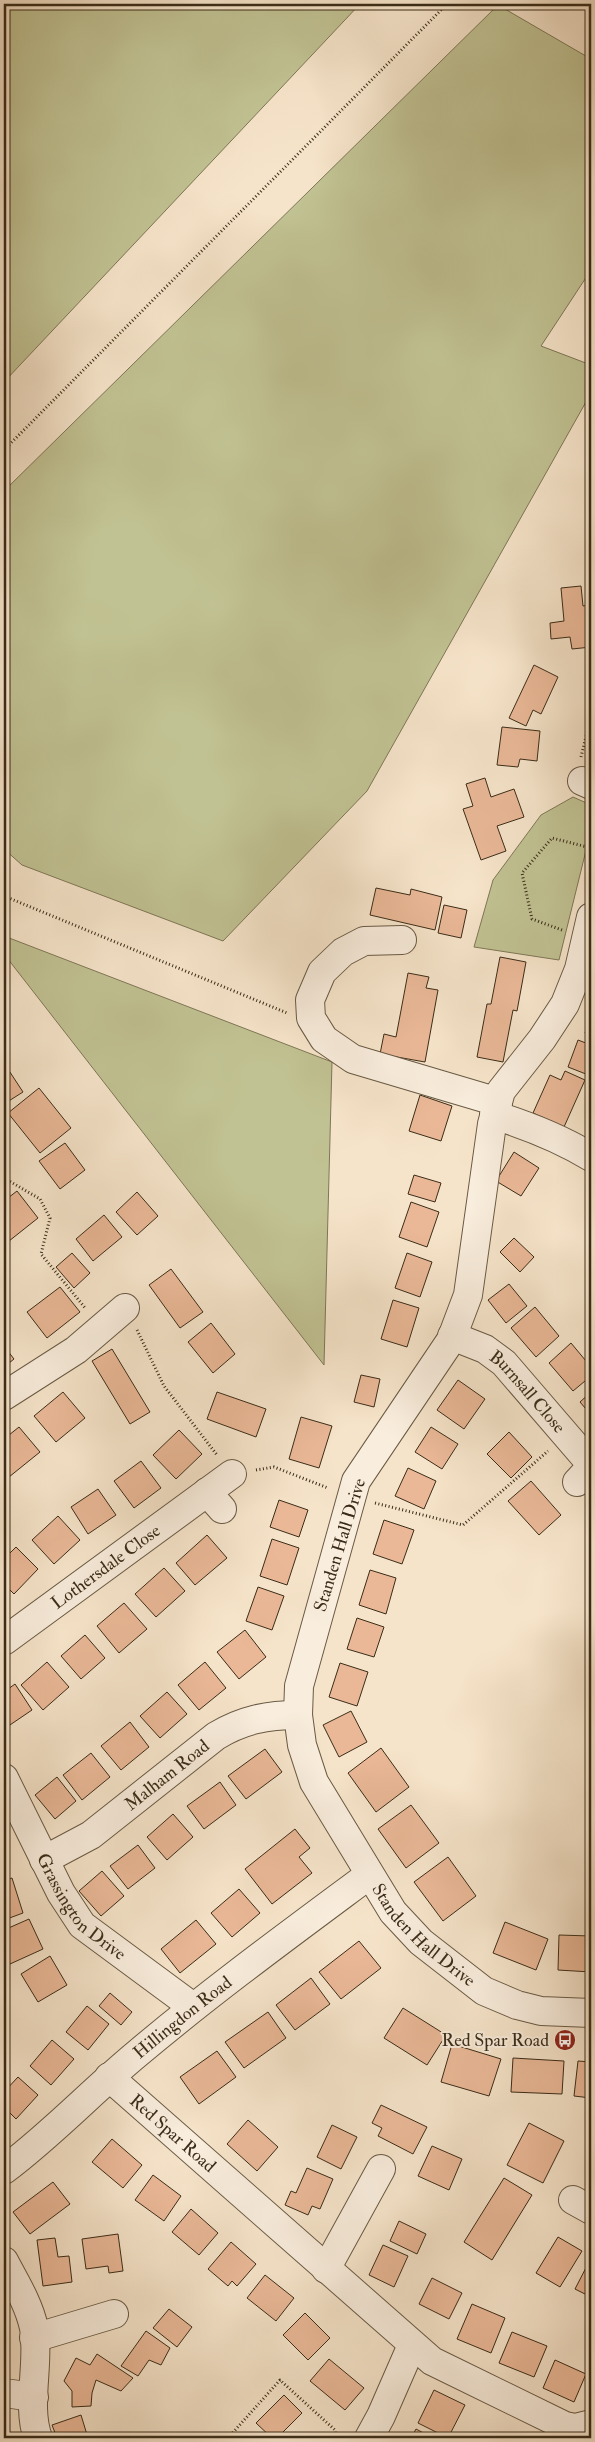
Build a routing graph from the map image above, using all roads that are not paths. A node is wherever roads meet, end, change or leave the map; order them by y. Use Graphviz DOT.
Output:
graph roads {
  1 [pos="589,928"];
  2 [pos="402,940"];
  3 [pos="496,1109"];
  4 [pos="591,1157"];
  5 [pos="125,1308"];
  6 [pos="452,1336"];
  7 [pos="4,1396"];
  8 [pos="586,1471"];
  9 [pos="232,1474"];
  10 [pos="4,1641"];
  11 [pos="298,1715"];
  12 [pos="4,1778"];
  13 [pos="44,1860"];
  14 [pos="369,1875"];
  15 [pos="193,2007"];
  16 [pos="591,2013"];
  17 [pos="109,2077"];
  18 [pos="4,2170"];
  19 [pos="379,2184"];
  20 [pos="4,2261"];
  21 [pos="326,2269"];
  22 [pos="114,2314"];
  23 [pos="34,2338"];
  24 [pos="412,2346"];
  25 [pos="4,2393"];
  26 [pos="34,2397"];
  27 [pos="588,2430"];
  28 [pos="38,2438"];
  29 [pos="369,2438"];
  1 -- 3 [label="street, Standen Hall Drive"];
  2 -- 3 [label="street"];
  3 -- 4 [label="street"];
  3 -- 6 [label="street, Standen Hall Drive"];
  5 -- 7 [label="street"];
  6 -- 8 [label="street, Burnsall Close"];
  6 -- 11 [label="street, Standen Hall Drive"];
  9 -- 10 [label="street, Lothersdale Close"];
  11 -- 13 [label="street, Malham Road"];
  11 -- 14 [label="street, Standen Hall Drive"];
  12 -- 13 [label="street, Grassington Drive"];
  13 -- 15 [label="street, Grassington Drive"];
  14 -- 15 [label="street, Hillingdon Road"];
  14 -- 16 [label="street, Standen Hall Drive"];
  15 -- 17 [label="street, Hillingdon Road"];
  17 -- 18 [label="street, Hillingdon Road"];
  17 -- 21 [label="street, Red Spar Road"];
  19 -- 21 [label="street"];
  20 -- 23 [label="street"];
  21 -- 24 [label="street, Red Spar Road"];
  22 -- 23 [label="street"];
  23 -- 26 [label="street"];
  24 -- 27 [label="street, Red Spar Road"];
  24 -- 29 [label="street"];
  25 -- 26 [label="street"];
  26 -- 28 [label="street"];
}
